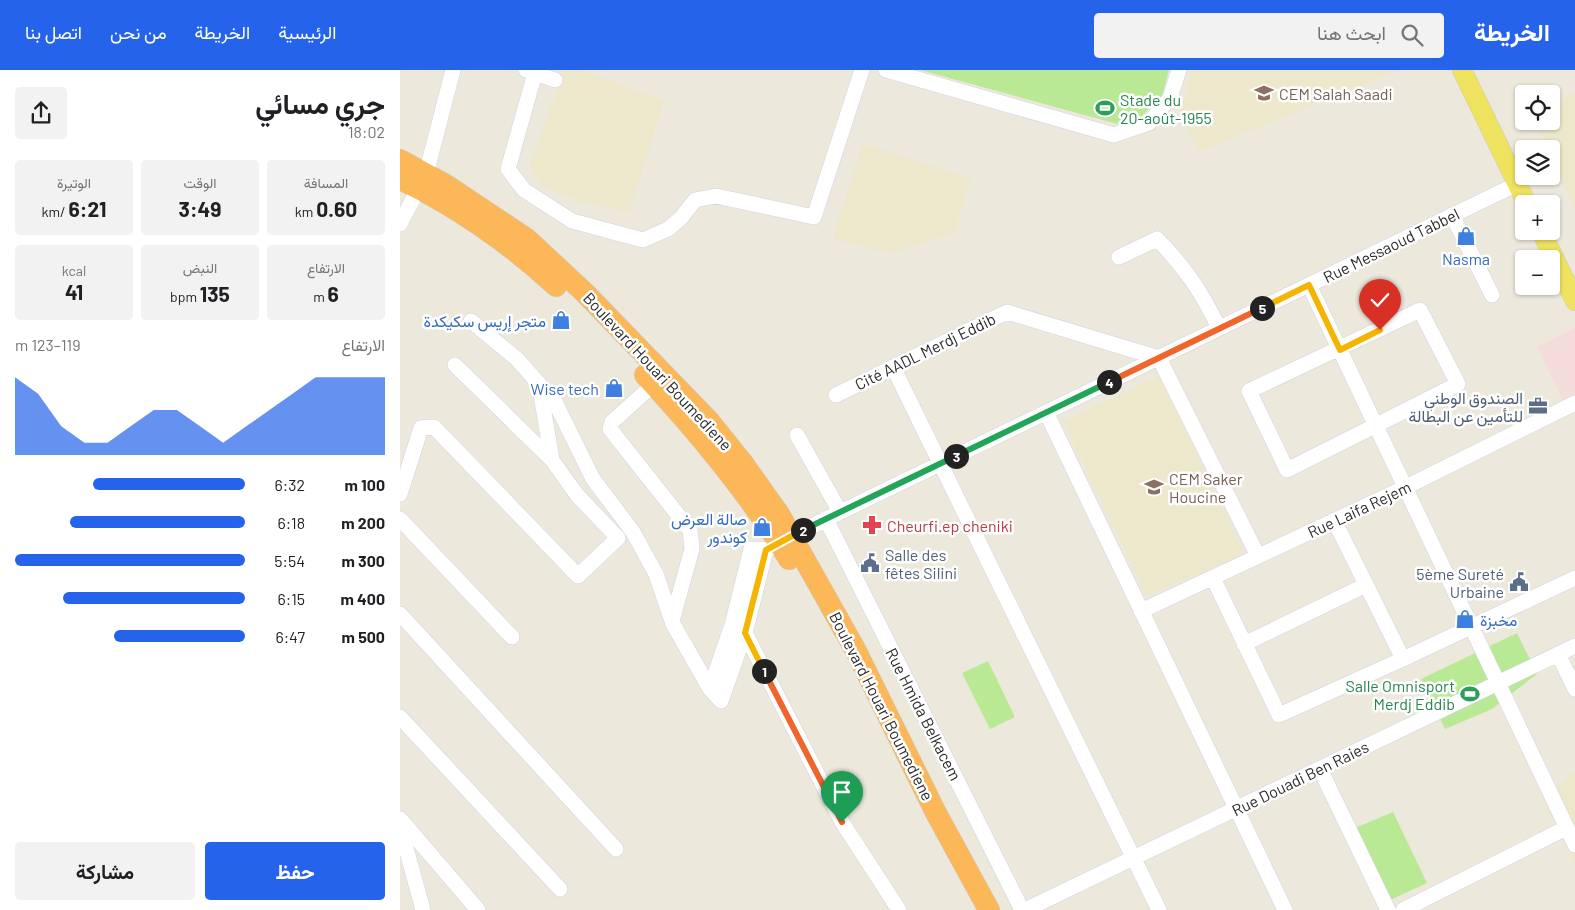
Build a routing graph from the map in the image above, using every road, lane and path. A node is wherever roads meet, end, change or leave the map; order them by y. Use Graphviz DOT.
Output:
graph roads {
  1 [pos="453,70"];
  2 [pos="862,70"];
  3 [pos="886,70"];
  4 [pos="1179,70"];
  5 [pos="1462,70"];
  6 [pos="530,72"];
  7 [pos="555,80"];
  8 [pos="400,160"];
  9 [pos="400,179"];
  10 [pos="1515,180"];
  11 [pos="423,182"];
  12 [pos="1515,185"];
  13 [pos="1452,215"];
  14 [pos="400,222"];
  15 [pos="1545,240"];
  16 [pos="1119,257"];
  17 [pos="1309,285"];
  18 [pos="1492,296"];
  19 [pos="1575,301"];
  20 [pos="471,321"];
  21 [pos="1219,328"];
  22 [pos="1340,350"];
  23 [pos="1159,358"];
  24 [pos="455,365"];
  25 [pos="893,367"];
  26 [pos="539,384"];
  27 [pos="654,384"];
  28 [pos="836,395"];
  29 [pos="1575,403"];
  30 [pos="1046,412"];
  31 [pos="1376,424"];
  32 [pos="798,435"];
  33 [pos="552,460"];
  34 [pos="941,463"];
  35 [pos="404,476"];
  36 [pos="1406,487"];
  37 [pos="400,494"];
  38 [pos="840,512"];
  39 [pos="400,519"];
  40 [pos="826,519"];
  41 [pos="1334,520"];
  42 [pos="779,543"];
  43 [pos="1258,556"];
  44 [pos="1213,578"];
  45 [pos="1575,578"];
  46 [pos="1366,585"];
  47 [pos="1141,611"];
  48 [pos="400,614"];
  49 [pos="672,621"];
  50 [pos="732,625"];
  51 [pos="1471,627"];
  52 [pos="745,633"];
  53 [pos="512,637"];
  54 [pos="1244,644"];
  55 [pos="1575,646"];
  56 [pos="1558,654"];
  57 [pos="1403,659"];
  58 [pos="1498,683"];
  59 [pos="710,689"];
  60 [pos="1575,689"];
  61 [pos="400,718"];
  62 [pos="1320,769"];
  63 [pos="1236,809"];
  64 [pos="400,819"];
  65 [pos="400,826"];
  66 [pos="1566,828"];
  67 [pos="1575,846"];
  68 [pos="616,849"];
  69 [pos="1134,858"];
  70 [pos="560,889"];
  71 [pos="423,910"];
  72 [pos="478,910"];
  73 [pos="899,910"];
  74 [pos="976,910"];
  75 [pos="989,910"];
  76 [pos="1023,910"];
  77 [pos="1159,910"];
  78 [pos="1285,910"];
  79 [pos="1388,910"];
  80 [pos="1403,910"];
  1 -- 11 [label="street"];
  2 -- 6 [label="street"];
  3 -- 4 [label="street"];
  5 -- 10 [label="main road"];
  6 -- 7 [label="street"];
  8 -- 11 [label="highway, Boulevard Houari Boumediene"];
  9 -- 11 [label="highway, Boulevard Houari Boumediene"];
  11 -- 14 [label="street"];
  11 -- 27 [label="highway, Boulevard Houari Boumediene"];
  11 -- 42 [label="highway, Boulevard Houari Boumediene"];
  12 -- 13 [label="street, Rue Messaoud Tabbel"];
  13 -- 17 [label="street, Rue Messaoud Tabbel"];
  13 -- 18 [label="street"];
  15 -- 19 [label="main road"];
  16 -- 21 [label="street"];
  17 -- 21 [label="street, Rue Messaoud Tabbel"];
  17 -- 22 [label="street"];
  20 -- 26 [label="street"];
  21 -- 23 [label="street, Rue Messaoud Tabbel"];
  22 -- 31 [label="street"];
  22 -- 31 [label="street"];
  22 -- 31 [label="street"];
  23 -- 25 [label="street, Cité AADL Merdj Eddib"];
  23 -- 30 [label="street, Rue Messaoud Tabbel"];
  23 -- 43 [label="street"];
  24 -- 33 [label="street"];
  25 -- 28 [label="street, Cité AADL Merdj Eddib"];
  25 -- 34 [label="street"];
  26 -- 33 [label="street"];
  26 -- 49 [label="street"];
  27 -- 42 [label="highway, Boulevard Houari Boumediene"];
  27 -- 49 [label="street"];
  29 -- 36 [label="street, Rue Laifa Rejem"];
  30 -- 34 [label="street, Rue Messaoud Tabbel"];
  30 -- 47 [label="street"];
  31 -- 36 [label="street"];
  32 -- 38 [label="street"];
  33 -- 35 [label="street"];
  34 -- 38 [label="street, Rue Messaoud Tabbel"];
  34 -- 69 [label="street"];
  35 -- 37 [label="street"];
  36 -- 41 [label="street, Rue Laifa Rejem"];
  36 -- 51 [label="street"];
  38 -- 40 [label="street, Rue Messaoud Tabbel"];
  39 -- 53 [label="street"];
  40 -- 42 [label="street, Rue Messaoud Tabbel"];
  40 -- 76 [label="street, Rue Hmida Belkacem"];
  41 -- 43 [label="street, Rue Laifa Rejem"];
  41 -- 46 [label="street"];
  42 -- 50 [label="street, Rue Messaoud Tabbel"];
  42 -- 52 [label="street"];
  42 -- 74 [label="highway, Boulevard Houari Boumediene"];
  42 -- 75 [label="highway, Boulevard Houari Boumediene"];
  43 -- 44 [label="street, Rue Laifa Rejem"];
  44 -- 47 [label="street, Rue Laifa Rejem"];
  44 -- 54 [label="street"];
  45 -- 51 [label="street"];
  46 -- 54 [label="street"];
  46 -- 57 [label="street"];
  47 -- 63 [label="street"];
  48 -- 68 [label="street"];
  49 -- 59 [label="street"];
  50 -- 52 [label="street"];
  50 -- 59 [label="street"];
  51 -- 57 [label="street"];
  51 -- 58 [label="street"];
  52 -- 59 [label="street"];
  52 -- 73 [label="street"];
  54 -- 57 [label="street"];
  55 -- 56 [label="street, Rue Douadi Ben Raies"];
  56 -- 58 [label="street, Rue Douadi Ben Raies"];
  56 -- 60 [label="street"];
  58 -- 62 [label="street, Rue Douadi Ben Raies"];
  58 -- 66 [label="street"];
  61 -- 70 [label="street"];
  62 -- 63 [label="street, Rue Douadi Ben Raies"];
  62 -- 79 [label="street"];
  63 -- 69 [label="street, Rue Douadi Ben Raies"];
  63 -- 78 [label="street"];
  64 -- 72 [label="street"];
  65 -- 71 [label="street"];
  66 -- 67 [label="street"];
  66 -- 80 [label="street"];
  69 -- 76 [label="street, Rue Douadi Ben Raies"];
  69 -- 77 [label="street"];
}
